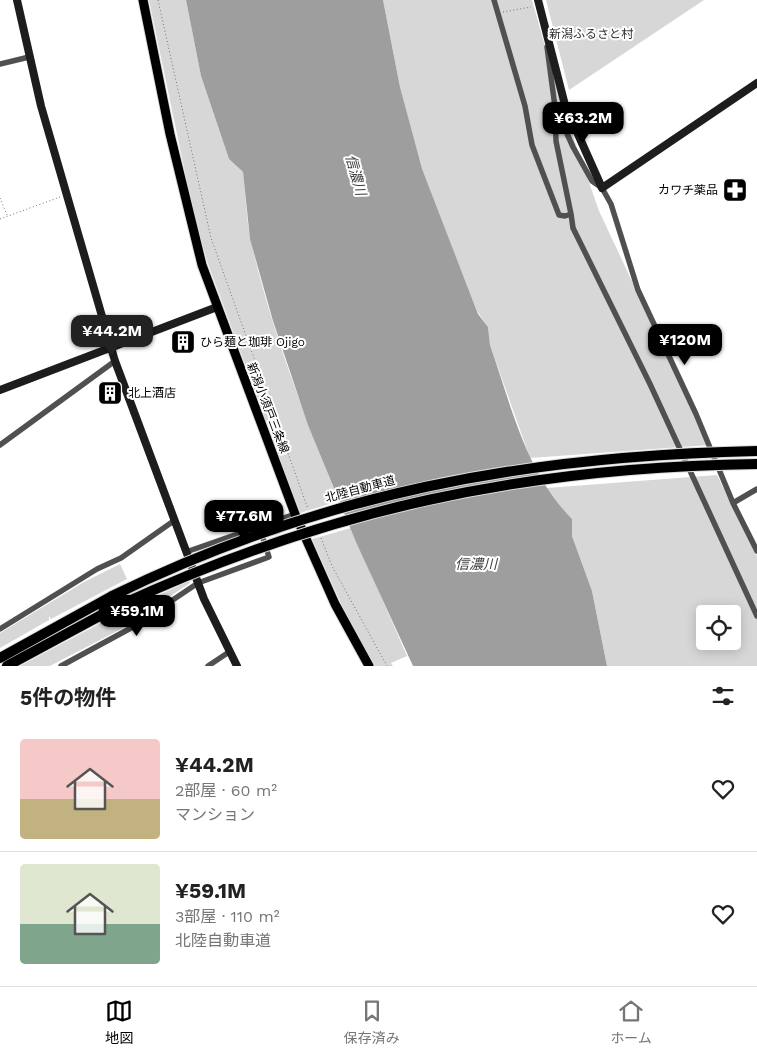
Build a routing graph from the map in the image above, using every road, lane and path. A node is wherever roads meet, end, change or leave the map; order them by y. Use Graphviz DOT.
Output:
graph roads {
  1 [pos="17,0"];
  2 [pos="144,0"];
  3 [pos="158,0"];
  4 [pos="494,0"];
  5 [pos="539,3"];
  6 [pos="498,13"];
  7 [pos="546,32"];
  8 [pos="30,56"];
  9 [pos="0,64"];
  10 [pos="757,83"];
  11 [pos="555,108"];
  12 [pos="602,188"];
  13 [pos="66,195"];
  14 [pos="0,198"];
  15 [pos="571,214"];
  16 [pos="7,216"];
  17 [pos="0,219"];
  18 [pos="217,307"];
  19 [pos="111,346"];
  20 [pos="115,361"];
  21 [pos="0,390"];
  22 [pos="0,445"];
  23 [pos="757,451"];
  24 [pos="757,464"];
  25 [pos="757,489"];
  26 [pos="733,503"];
  27 [pos="310,512"];
  28 [pos="295,514"];
  29 [pos="175,520"];
  30 [pos="259,526"];
  31 [pos="321,539"];
  32 [pos="186,552"];
  33 [pos="757,552"];
  34 [pos="198,583"];
  35 [pos="757,616"];
  36 [pos="0,629"];
  37 [pos="229,652"];
  38 [pos="0,658"];
  39 [pos="8,666"];
  40 [pos="61,666"];
  41 [pos="208,666"];
  42 [pos="237,666"];
  43 [pos="369,666"];
  44 [pos="387,666"];
  1 -- 8 [label="street"];
  2 -- 18 [label="main road, 新潟小須戸三条線"];
  3 -- 27 [label="path"];
  4 -- 6 [label="street"];
  5 -- 6 [label="path"];
  5 -- 7 [label="street"];
  6 -- 15 [label="street"];
  7 -- 11 [label="street"];
  7 -- 12 [label="street"];
  8 -- 9 [label="street"];
  8 -- 13 [label="street"];
  10 -- 12 [label="street"];
  11 -- 12 [label="street"];
  11 -- 15 [label="street"];
  12 -- 26 [label="street"];
  13 -- 16 [label="path"];
  13 -- 19 [label="street"];
  14 -- 16 [label="path"];
  15 -- 35 [label="street"];
  16 -- 17 [label="path"];
  18 -- 19 [label="street"];
  18 -- 28 [label="main road, 新潟小須戸三条線"];
  19 -- 20 [label="street"];
  19 -- 21 [label="street"];
  20 -- 22 [label="street"];
  20 -- 29 [label="street"];
  23 -- 38 [label="highway, 北陸自動車道, bridge"];
  24 -- 39 [label="highway, 北陸自動車道, bridge"];
  25 -- 26 [label="street"];
  26 -- 33 [label="street"];
  28 -- 30 [label="street"];
  28 -- 43 [label="main road, 新潟小須戸三条線"];
  29 -- 32 [label="street"];
  29 -- 36 [label="street"];
  30 -- 32 [label="street"];
  30 -- 34 [label="street"];
  31 -- 44 [label="path"];
  32 -- 34 [label="street"];
  34 -- 37 [label="street"];
  34 -- 40 [label="street"];
  37 -- 41 [label="street"];
  37 -- 42 [label="street"];
}
